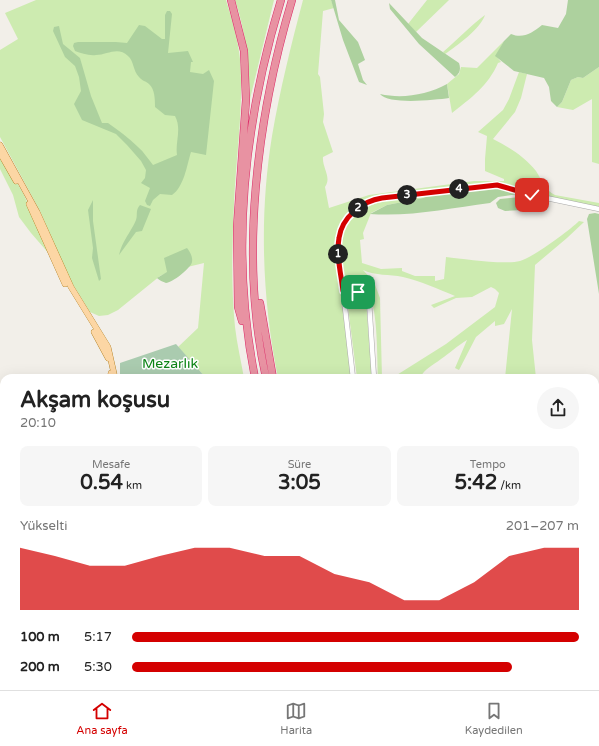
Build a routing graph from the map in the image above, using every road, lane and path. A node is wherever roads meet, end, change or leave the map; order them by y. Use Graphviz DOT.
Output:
graph roads {
  1 [pos="231,0"];
  2 [pos="281,0"];
  3 [pos="292,0"];
  4 [pos="298,0"];
  5 [pos="276,58"];
  6 [pos="0,145"];
  7 [pos="0,153"];
  8 [pos="599,210"];
  9 [pos="254,274"];
  10 [pos="343,291"];
  11 [pos="249,350"];
  12 [pos="111,374"];
  13 [pos="114,374"];
  14 [pos="254,374"];
  15 [pos="265,374"];
  16 [pos="272,374"];
  17 [pos="353,374"];
  18 [pos="374,374"];
  1 -- 11 [label="highway"];
  2 -- 11 [label="highway"];
  3 -- 5 [label="highway"];
  4 -- 5 [label="highway"];
  5 -- 9 [label="highway"];
  6 -- 13 [label="main road"];
  7 -- 12 [label="main road"];
  8 -- 10 [label="street"];
  9 -- 15 [label="highway"];
  9 -- 16 [label="highway"];
  10 -- 17 [label="street"];
  10 -- 18 [label="street"];
  11 -- 14 [label="highway"];
}
